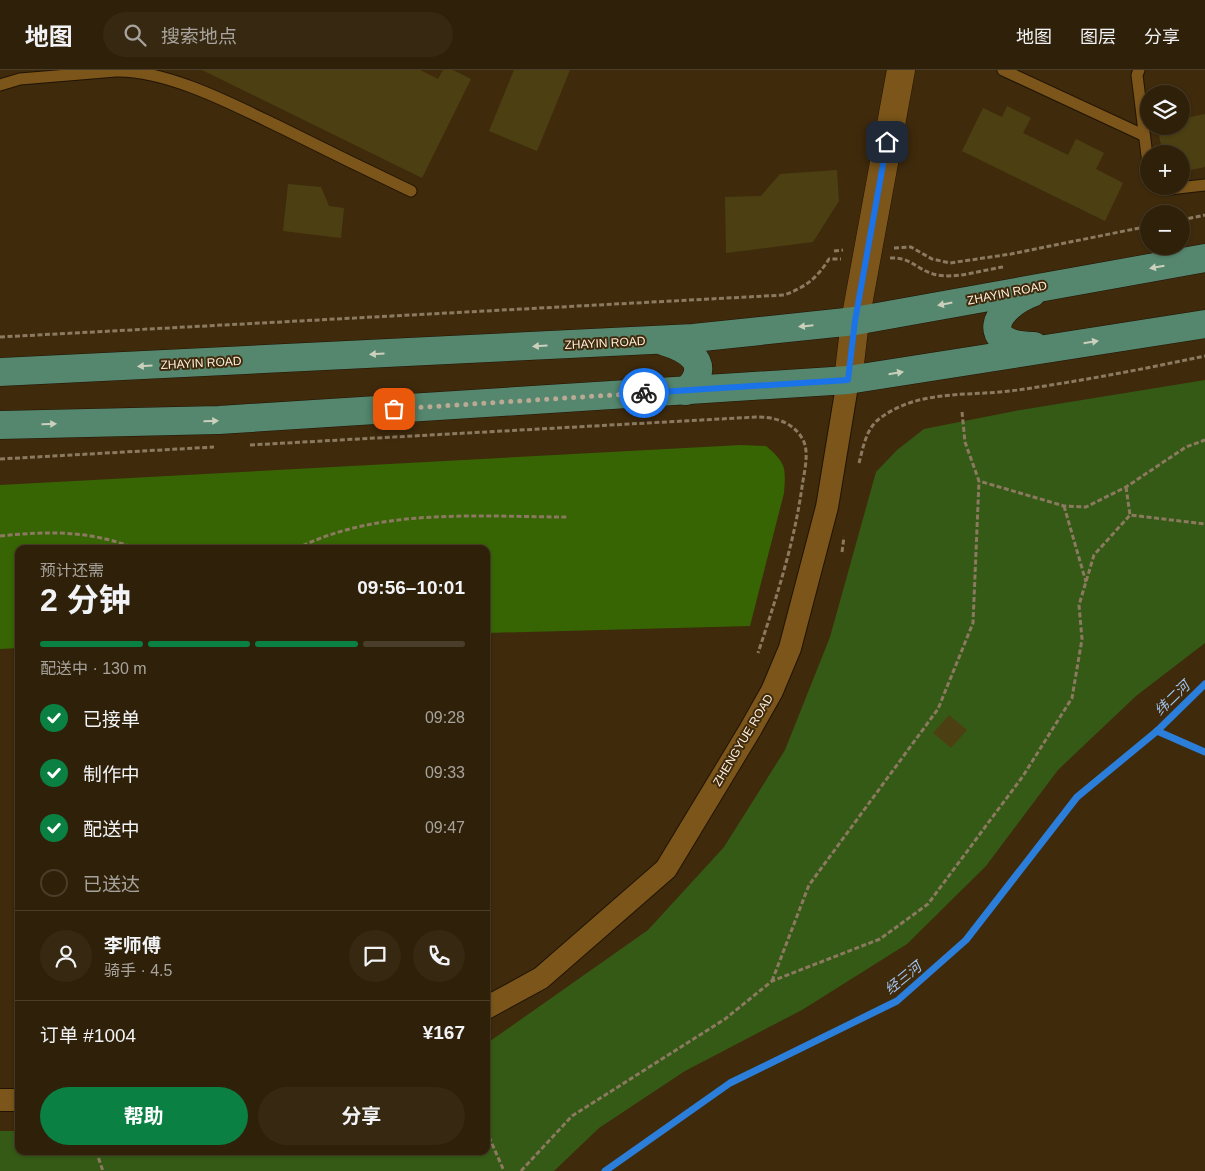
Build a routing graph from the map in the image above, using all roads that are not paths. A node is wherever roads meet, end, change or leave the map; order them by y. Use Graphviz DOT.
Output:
graph roads {
  1 [pos="901,70"];
  2 [pos="1003,70"];
  3 [pos="1140,70"];
  4 [pos="160,73"];
  5 [pos="0,85"];
  6 [pos="1140,100"];
  7 [pos="1140,134"];
  8 [pos="1143,135"];
  9 [pos="1145,145"];
  10 [pos="1205,185"];
  11 [pos="1190,187"];
  12 [pos="411,191"];
  13 [pos="1205,258"];
  14 [pos="1055,284"];
  15 [pos="855,321"];
  16 [pos="1205,324"];
  17 [pos="658,340"];
  18 [pos="1064,346"];
  19 [pos="0,372"];
  20 [pos="848,380"];
  21 [pos="686,390"];
  22 [pos="0,425"];
  23 [pos="490,1006"];
  24 [pos="0,1100"];
  25 [pos="15,1100"];
  1 -- 15 [label="street"];
  2 -- 7 [label="lane"];
  3 -- 6 [label="lane"];
  4 -- 5 [label="lane"];
  4 -- 12 [label="lane"];
  8 -- 9 [label="lane"];
  10 -- 11 [label="lane"];
  13 -- 14 [label="main road, ZHAYIN ROAD, one-way"];
  14 -- 15 [label="main road, ZHAYIN ROAD, one-way"];
  14 -- 18 [label="main road"];
  15 -- 17 [label="main road, ZHAYIN ROAD, one-way"];
  15 -- 20 [label="street"];
  18 -- 16 [label="main road, one-way"];
  17 -- 19 [label="main road, ZHAYIN ROAD, one-way"];
  17 -- 21 [label="main road"];
  20 -- 18 [label="main road, one-way"];
  20 -- 21 [label="main road"];
  20 -- 23 [label="street, ZHENGYUE ROAD"];
  22 -- 21 [label="main road, one-way"];
  24 -- 25 [label="street"];
}
